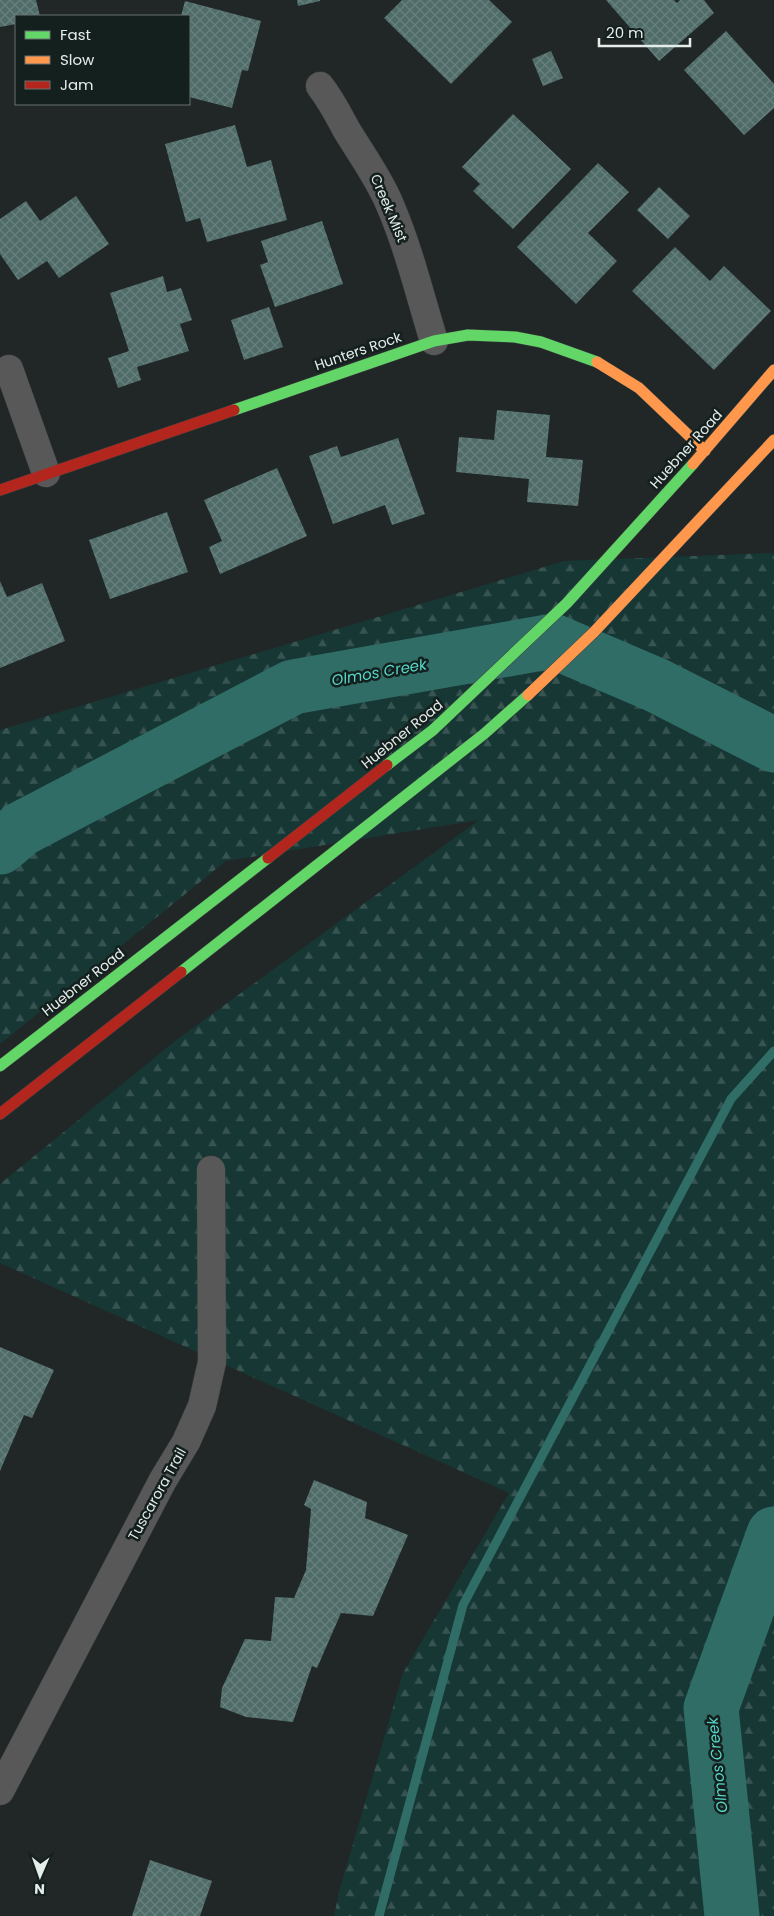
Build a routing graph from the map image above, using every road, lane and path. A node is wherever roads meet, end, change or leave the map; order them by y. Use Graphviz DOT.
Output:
graph roads {
  1 [pos="320,86"];
  2 [pos="434,341"];
  3 [pos="9,368"];
  4 [pos="774,370"];
  5 [pos="774,440"];
  6 [pos="705,451"];
  7 [pos="46,473"];
  8 [pos="0,490"];
  9 [pos="0,1066"];
  10 [pos="0,1114"];
  11 [pos="211,1170"];
  12 [pos="0,1791"];
  1 -- 2 [label="street, Creek Mist"];
  2 -- 6 [label="main road, Hunters Rock"];
  2 -- 7 [label="main road, Hunters Rock"];
  3 -- 7 [label="street"];
  4 -- 6 [label="main road, Huebner Road"];
  5 -- 10 [label="main road"];
  6 -- 9 [label="main road, Huebner Road"];
  7 -- 8 [label="main road, Hunters Rock"];
  11 -- 12 [label="street, Tuscarora Trail"];
}
